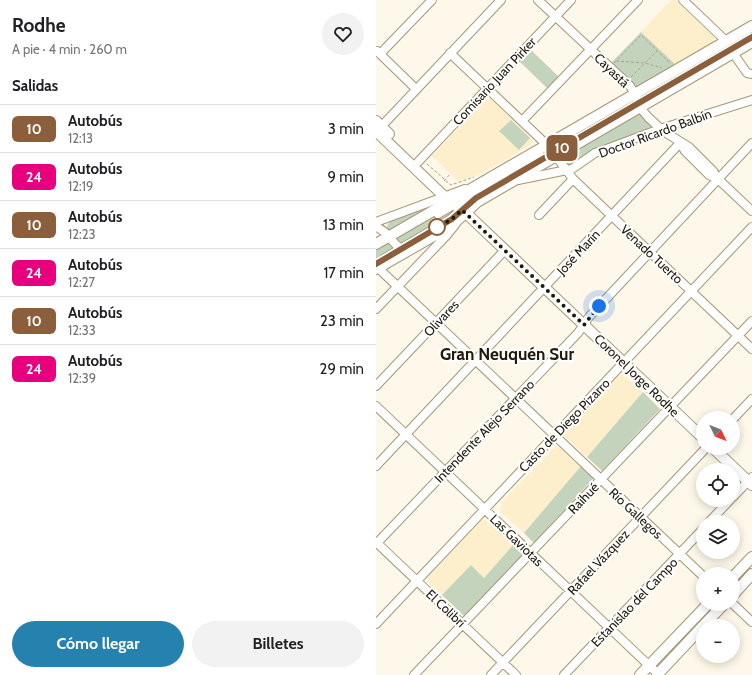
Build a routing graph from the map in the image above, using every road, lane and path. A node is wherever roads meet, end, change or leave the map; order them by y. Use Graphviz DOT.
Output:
graph roads {
  1 [pos="432,0"];
  2 [pos="501,0"];
  3 [pos="538,0"];
  4 [pos="571,0"];
  5 [pos="638,0"];
  6 [pos="683,0"];
  7 [pos="556,16"];
  8 [pos="752,26"];
  9 [pos="752,31"];
  10 [pos="752,37"];
  11 [pos="726,41"];
  12 [pos="752,42"];
  13 [pos="591,49"];
  14 [pos="657,50"];
  15 [pos="378,53"];
  16 [pos="450,53"];
  17 [pos="733,53"];
  18 [pos="616,60"];
  19 [pos="611,62"];
  20 [pos="645,63"];
  21 [pos="674,67"];
  22 [pos="662,68"];
  23 [pos="751,75"];
  24 [pos="629,78"];
  25 [pos="487,88"];
  26 [pos="416,89"];
  27 [pos="638,100"];
  28 [pos="752,100"];
  29 [pos="522,121"];
  30 [pos="377,128"];
  31 [pos="660,129"];
  32 [pos="680,143"];
  33 [pos="752,143"];
  34 [pos="546,145"];
  35 [pos="556,156"];
  36 [pos="422,162"];
  37 [pos="566,171"];
  38 [pos="450,174"];
  39 [pos="718,179"];
  40 [pos="444,180"];
  41 [pos="573,180"];
  42 [pos="475,181"];
  43 [pos="514,181"];
  44 [pos="456,206"];
  45 [pos="752,211"];
  46 [pos="397,214"];
  47 [pos="539,215"];
  48 [pos="612,216"];
  49 [pos="376,222"];
  50 [pos="376,227"];
  51 [pos="752,227"];
  52 [pos="388,236"];
  53 [pos="376,244"];
  54 [pos="376,249"];
  55 [pos="400,249"];
  56 [pos="411,249"];
  57 [pos="505,250"];
  58 [pos="650,252"];
  59 [pos="377,267"];
  60 [pos="398,286"];
  61 [pos="544,287"];
  62 [pos="691,291"];
  63 [pos="376,309"];
  64 [pos="752,321"];
  65 [pos="436,323"];
  66 [pos="584,325"];
  67 [pos="738,335"];
  68 [pos="752,349"];
  69 [pos="476,360"];
  70 [pos="624,363"];
  71 [pos="376,386"];
  72 [pos="516,398"];
  73 [pos="752,399"];
  74 [pos="376,406"];
  75 [pos="670,407"];
  76 [pos="740,412"];
  77 [pos="696,431"];
  78 [pos="406,434"];
  79 [pos="555,435"];
  80 [pos="699,455"];
  81 [pos="721,455"];
  82 [pos="376,466"];
  83 [pos="445,472"];
  84 [pos="601,479"];
  85 [pos="751,481"];
  86 [pos="740,491"];
  87 [pos="723,507"];
  88 [pos="484,509"];
  89 [pos="716,515"];
  90 [pos="641,517"];
  91 [pos="696,537"];
  92 [pos="377,542"];
  93 [pos="530,553"];
  94 [pos="680,554"];
  95 [pos="752,557"];
  96 [pos="696,569"];
  97 [pos="740,570"];
  98 [pos="752,574"];
  99 [pos="417,580"];
  100 [pos="740,587"];
  101 [pos="570,591"];
  102 [pos="701,611"];
  103 [pos="717,611"];
  104 [pos="740,611"];
  105 [pos="710,619"];
  106 [pos="377,620"];
  107 [pos="752,622"];
  108 [pos="463,624"];
  109 [pos="609,628"];
  110 [pos="696,634"];
  111 [pos="503,662"];
  112 [pos="649,666"];
  113 [pos="414,675"];
  114 [pos="491,675"];
  115 [pos="516,675"];
  116 [pos="564,675"];
  117 [pos="640,675"];
  118 [pos="658,675"];
  1 -- 15 [label="street"];
  2 -- 16 [label="street"];
  3 -- 7 [label="street, Cayastá"];
  4 -- 7 [label="street, Comisario Juan Pirker"];
  5 -- 13 [label="street"];
  6 -- 11 [label="street"];
  7 -- 13 [label="street, Cayastá"];
  7 -- 25 [label="street, Comisario Juan Pirker"];
  8 -- 11 [label="main road"];
  9 -- 27 [label="street"];
  10 -- 27 [label="street"];
  11 -- 27 [label="main road"];
  12 -- 17 [label="main road"];
  13 -- 27 [label="street, Cayastá"];
  13 -- 29 [label="street"];
  14 -- 18 [label="path"];
  14 -- 20 [label="path"];
  14 -- 21 [label="path"];
  15 -- 26 [label="street"];
  16 -- 25 [label="street"];
  16 -- 26 [label="street"];
  17 -- 23 [label="street"];
  17 -- 27 [label="main road"];
  18 -- 19 [label="path"];
  18 -- 20 [label="path"];
  20 -- 22 [label="path"];
  20 -- 24 [label="path"];
  25 -- 29 [label="street"];
  25 -- 36 [label="street, Comisario Juan Pirker"];
  26 -- 30 [label="street"];
  27 -- 31 [label="street, Cayastá"];
  27 -- 34 [label="main road"];
  27 -- 35 [label="main road"];
  27 -- 44 [label="street"];
  28 -- 31 [label="street, Doctor Ricardo Balbín"];
  29 -- 34 [label="street"];
  30 -- 36 [label="main road, Coronel Jorge Rodhe"];
  30 -- 44 [label="main road, Coronel Jorge Rodhe"];
  31 -- 32 [label="street, Cayastá"];
  31 -- 37 [label="street, Doctor Ricardo Balbín"];
  32 -- 39 [label="street, Cayastá"];
  32 -- 48 [label="street, José Marín"];
  33 -- 39 [label="street, Intendente Alejo Serrano"];
  34 -- 42 [label="main road"];
  35 -- 37 [label="street, Venado Tuerto"];
  35 -- 43 [label="main road"];
  36 -- 40 [label="path"];
  36 -- 44 [label="main road, Coronel Jorge Rodhe"];
  37 -- 41 [label="street, Venado Tuerto"];
  37 -- 43 [label="street, Doctor Ricardo Balbín"];
  38 -- 40 [label="path"];
  39 -- 45 [label="street, Cayastá"];
  39 -- 58 [label="street, Intendente Alejo Serrano"];
  40 -- 42 [label="path"];
  41 -- 47 [label="street"];
  41 -- 48 [label="street, Venado Tuerto"];
  42 -- 44 [label="main road"];
  43 -- 44 [label="main road"];
  44 -- 44 [label="street"];
  44 -- 46 [label="street"];
  44 -- 52 [label="main road"];
  44 -- 55 [label="street"];
  44 -- 56 [label="main road"];
  44 -- 57 [label="main road, Coronel Jorge Rodhe"];
  44 -- 60 [label="street"];
  46 -- 49 [label="street"];
  46 -- 52 [label="street"];
  48 -- 58 [label="street, Venado Tuerto"];
  48 -- 61 [label="street, José Marín"];
  50 -- 52 [label="street"];
  51 -- 62 [label="street, Casto de Diego Pizarro"];
  52 -- 53 [label="main road"];
  52 -- 54 [label="street"];
  52 -- 55 [label="street"];
  55 -- 56 [label="street"];
  55 -- 59 [label="street"];
  56 -- 59 [label="main road"];
  57 -- 61 [label="main road, Coronel Jorge Rodhe"];
  57 -- 65 [label="street, Olivares"];
  58 -- 62 [label="street, Venado Tuerto"];
  58 -- 66 [label="street, Intendente Alejo Serrano"];
  59 -- 60 [label="street, Río Gallegos"];
  60 -- 63 [label="street"];
  60 -- 65 [label="street, Río Gallegos"];
  61 -- 66 [label="main road, Coronel Jorge Rodhe"];
  61 -- 69 [label="street, José Marín"];
  62 -- 67 [label="street, Venado Tuerto"];
  62 -- 70 [label="street, Casto de Diego Pizarro"];
  64 -- 67 [label="street, Raihué"];
  65 -- 69 [label="street, Río Gallegos"];
  65 -- 71 [label="street, Olivares"];
  66 -- 70 [label="main road, Coronel Jorge Rodhe"];
  66 -- 72 [label="street, Intendente Alejo Serrano"];
  67 -- 68 [label="street, Venado Tuerto"];
  67 -- 75 [label="street, Raihué"];
  69 -- 72 [label="street, Río Gallegos"];
  69 -- 78 [label="street, José Marín"];
  70 -- 75 [label="main road, Coronel Jorge Rodhe"];
  70 -- 79 [label="street, Casto de Diego Pizarro"];
  72 -- 79 [label="street, Río Gallegos"];
  72 -- 83 [label="street, Intendente Alejo Serrano"];
  73 -- 76 [label="street"];
  74 -- 78 [label="street, Las Gaviotas"];
  75 -- 77 [label="main road, Coronel Jorge Rodhe"];
  75 -- 84 [label="street, Raihué"];
  78 -- 82 [label="street, José Marín"];
  78 -- 83 [label="street, Las Gaviotas"];
  79 -- 84 [label="street, Río Gallegos"];
  79 -- 88 [label="street, Casto de Diego Pizarro"];
  80 -- 90 [label="street, Rafael Vázquez"];
  81 -- 85 [label="main road"];
  83 -- 88 [label="street, Las Gaviotas"];
  83 -- 92 [label="street, Intendente Alejo Serrano"];
  84 -- 90 [label="street, Río Gallegos"];
  84 -- 93 [label="street, Raihué"];
  85 -- 86 [label="street"];
  87 -- 89 [label="street"];
  88 -- 93 [label="street, Las Gaviotas"];
  88 -- 99 [label="street, Casto de Diego Pizarro"];
  90 -- 94 [label="street, Río Gallegos"];
  90 -- 101 [label="street, Rafael Vázquez"];
  91 -- 94 [label="street, Estanislao del Campo"];
  92 -- 99 [label="street, El Colibrí"];
  93 -- 101 [label="street, Las Gaviotas"];
  93 -- 108 [label="street, Raihué"];
  94 -- 96 [label="street, Río Gallegos"];
  94 -- 109 [label="street, Estanislao del Campo"];
  95 -- 97 [label="main road"];
  98 -- 100 [label="main road"];
  99 -- 106 [label="street, Casto de Diego Pizarro"];
  99 -- 108 [label="street, El Colibrí"];
  101 -- 109 [label="street, Las Gaviotas"];
  101 -- 111 [label="street, Rafael Vázquez"];
  102 -- 112 [label="main road"];
  103 -- 105 [label="main road"];
  104 -- 107 [label="street"];
  108 -- 111 [label="street, El Colibrí"];
  108 -- 113 [label="street, Raihué"];
  109 -- 112 [label="street, Las Gaviotas"];
  109 -- 116 [label="street, Estanislao del Campo"];
  110 -- 118 [label="main road"];
  111 -- 114 [label="street, Rafael Vázquez"];
  111 -- 115 [label="street, El Colibrí"];
  112 -- 117 [label="main road"];
  112 -- 118 [label="street, Las Gaviotas"];
}
